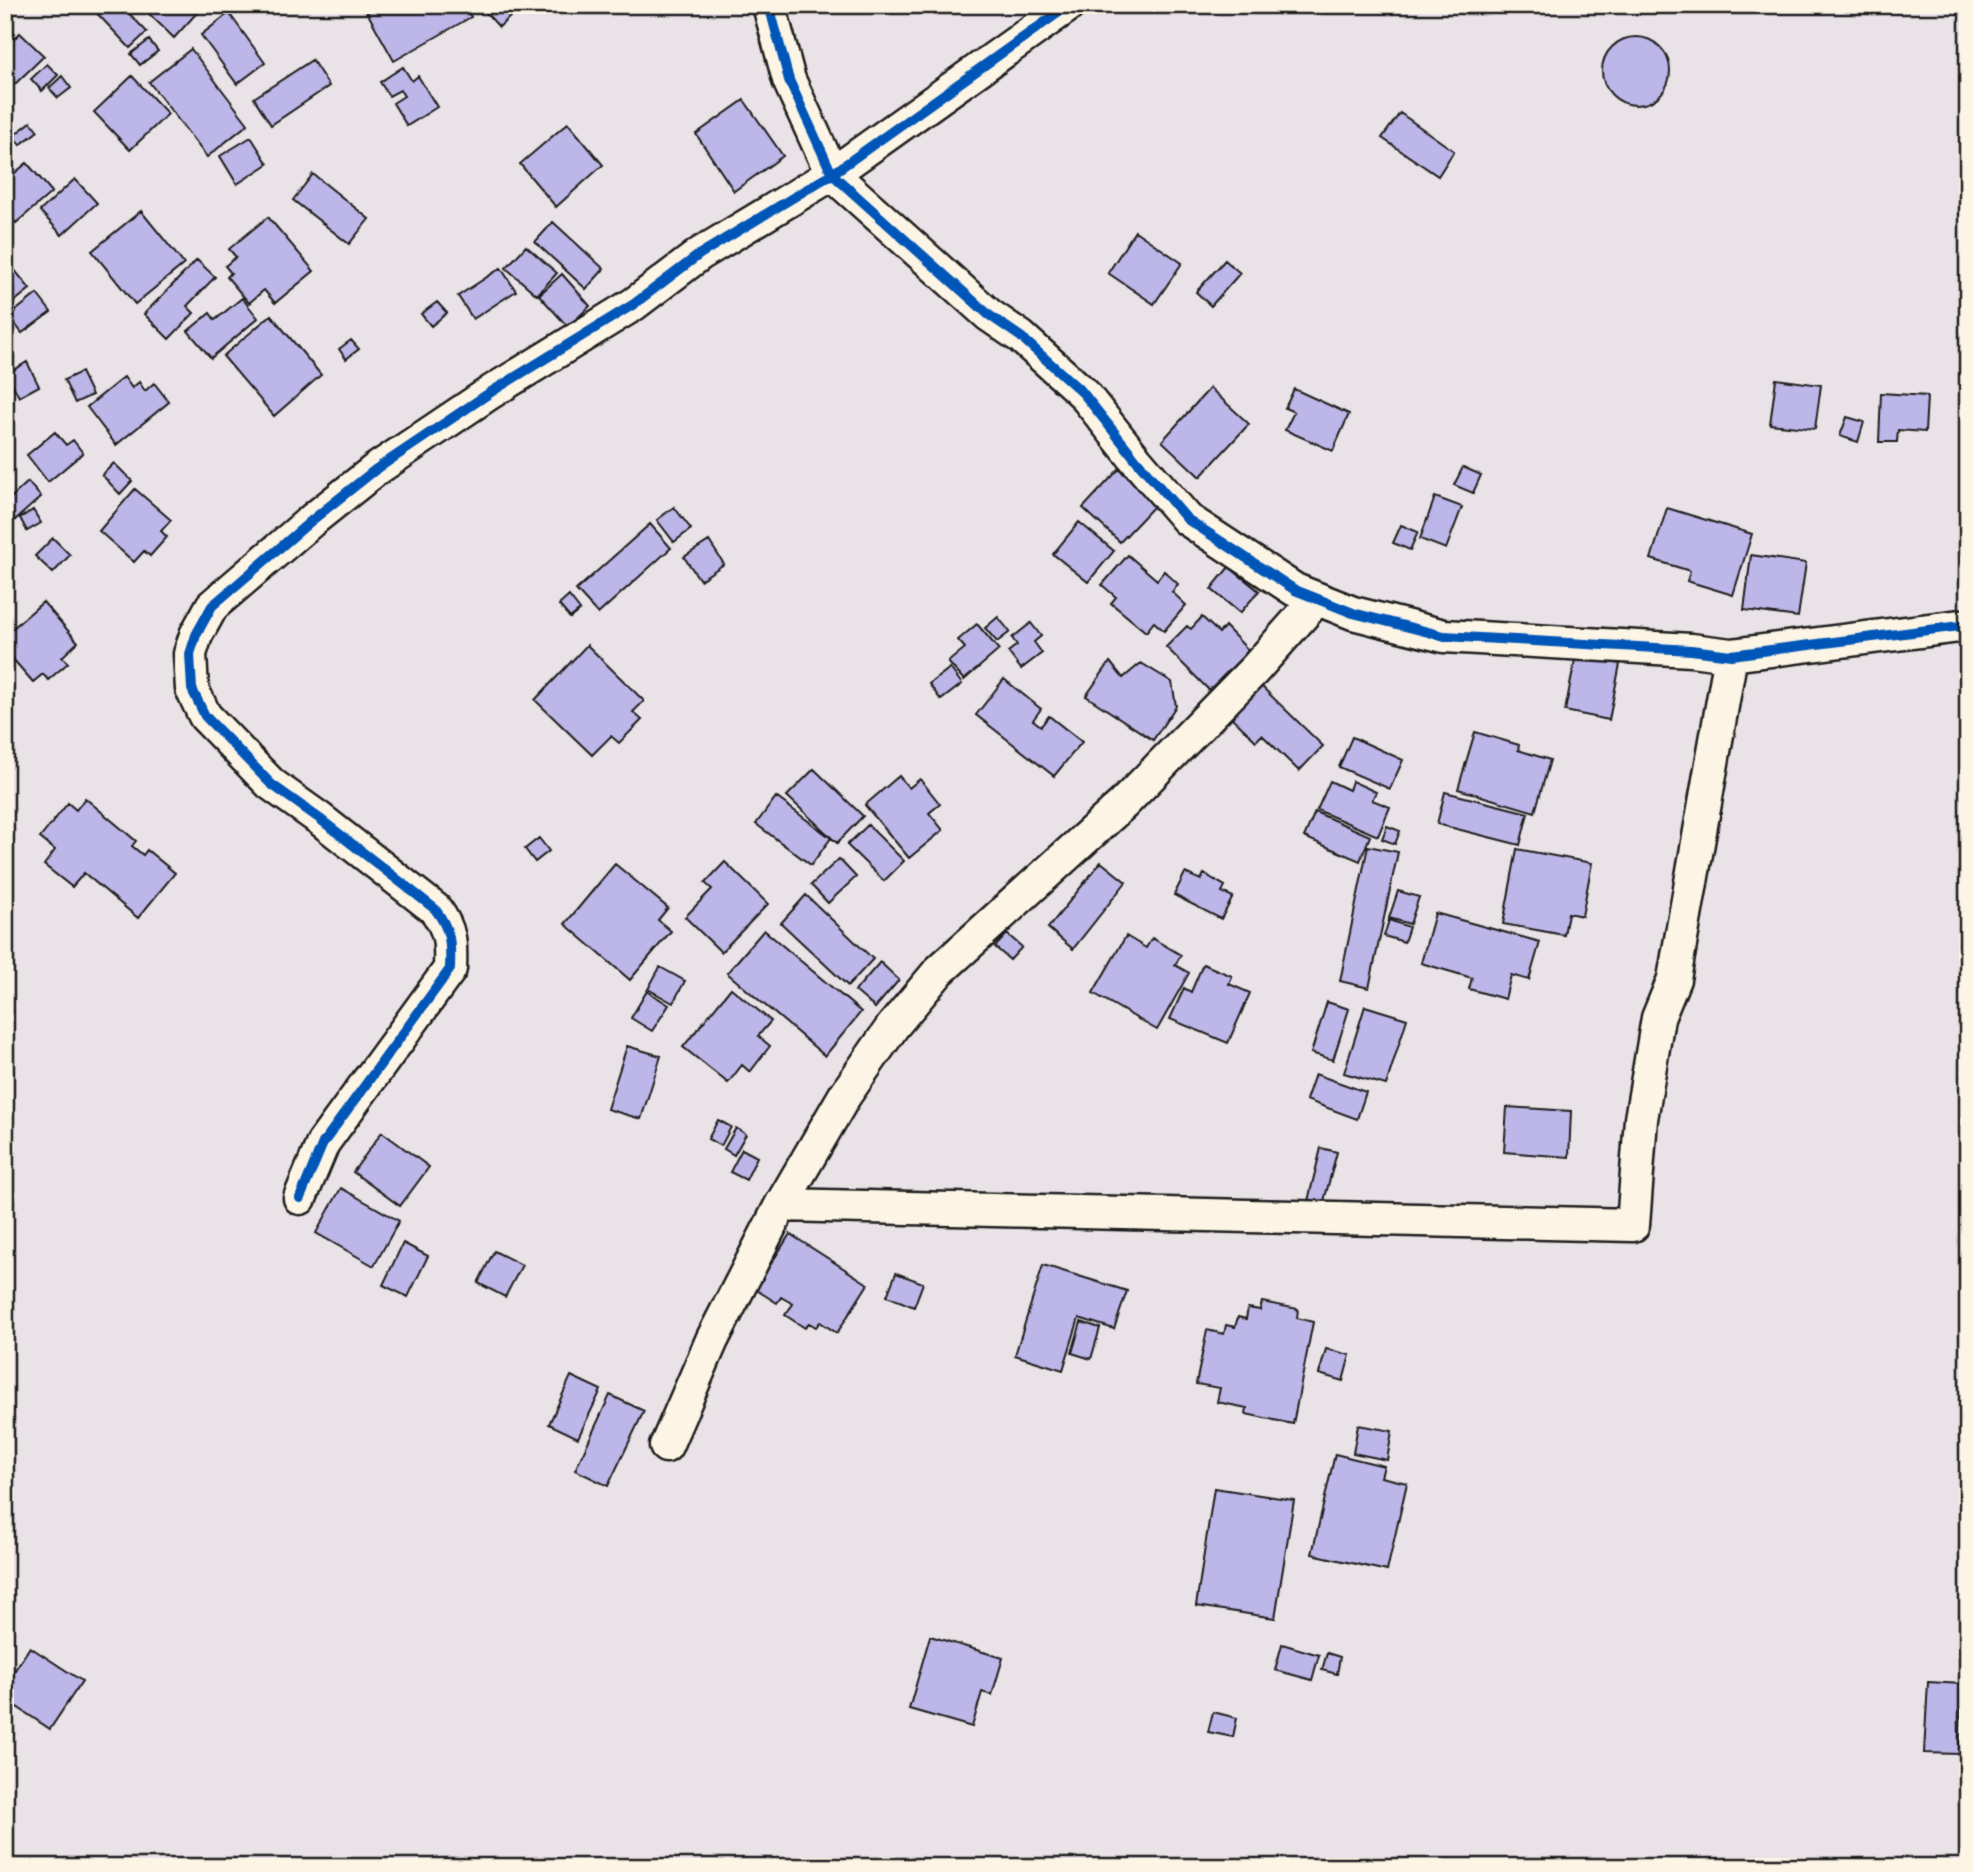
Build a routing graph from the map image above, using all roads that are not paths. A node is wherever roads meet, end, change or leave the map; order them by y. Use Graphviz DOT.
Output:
graph roads {
  1 [pos="769,5"];
  2 [pos="1069,5"];
  3 [pos="832,174"];
  4 [pos="1316,600"];
  5 [pos="1968,625"];
  6 [pos="1731,655"];
  7 [pos="300,1198"];
  8 [pos="781,1205"];
  9 [pos="666,1446"];
  1 -- 3 [label="street"];
  2 -- 3 [label="street"];
  3 -- 4 [label="street"];
  3 -- 7 [label="street"];
  4 -- 6 [label="street"];
  4 -- 8 [label="street"];
  5 -- 6 [label="street"];
  6 -- 8 [label="street"];
  8 -- 9 [label="street"];
}
